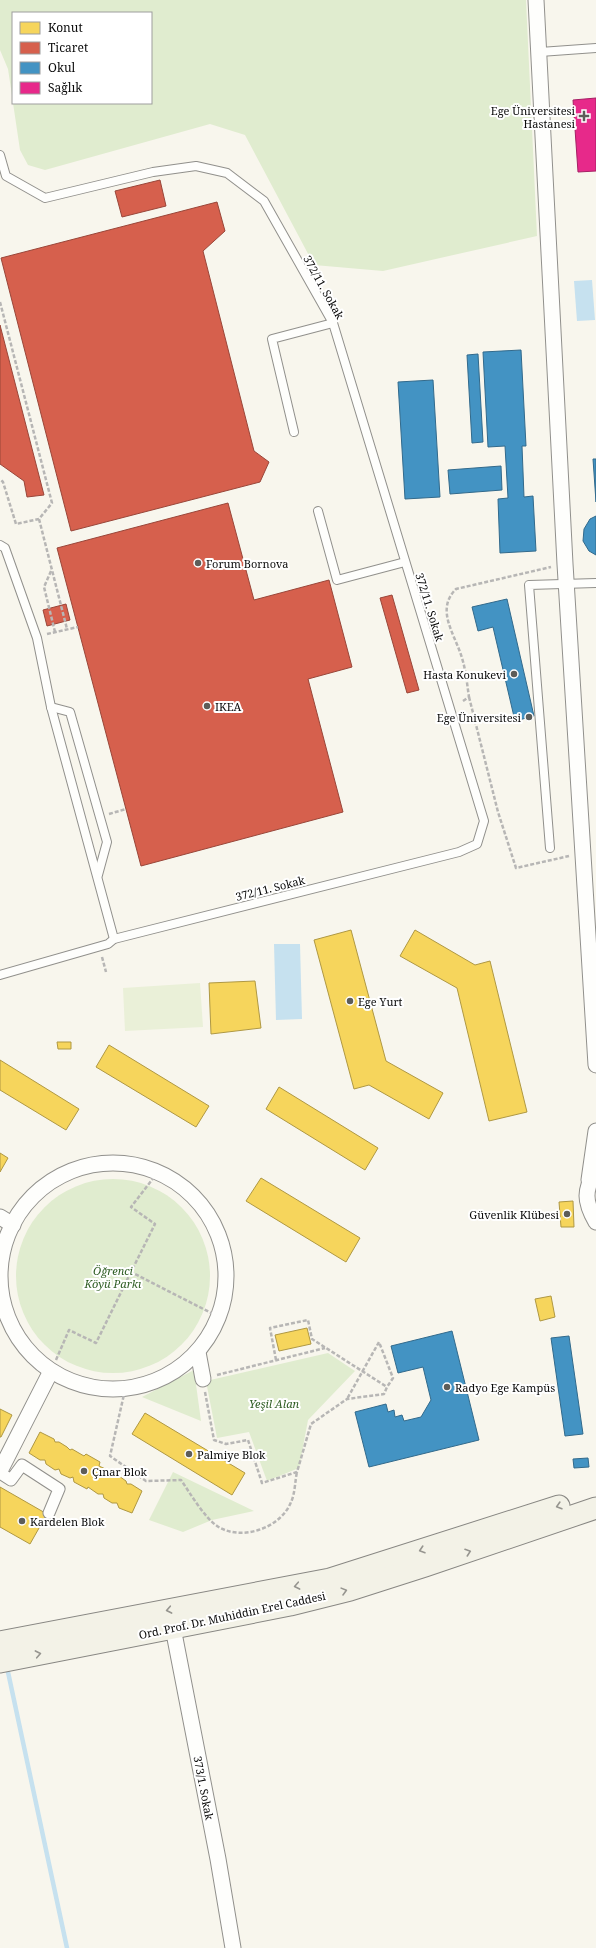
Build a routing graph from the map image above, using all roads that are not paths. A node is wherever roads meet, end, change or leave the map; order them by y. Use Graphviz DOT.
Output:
graph roads {
  1 [pos="536,0"];
  2 [pos="596,48"];
  3 [pos="540,52"];
  4 [pos="0,155"];
  5 [pos="333,323"];
  6 [pos="294,432"];
  7 [pos="318,511"];
  8 [pos="0,544"];
  9 [pos="405,562"];
  10 [pos="596,583"];
  11 [pos="566,584"];
  12 [pos="51,707"];
  13 [pos="550,848"];
  14 [pos="98,875"];
  15 [pos="114,939"];
  16 [pos="0,975"];
  17 [pos="596,1065"];
  18 [pos="596,1131"];
  19 [pos="593,1175"];
  20 [pos="6,1221"];
  21 [pos="596,1222"];
  22 [pos="198,1352"];
  23 [pos="51,1371"];
  24 [pos="202,1378"];
  25 [pos="0,1472"];
  26 [pos="596,1494"];
  27 [pos="596,1508"];
  28 [pos="49,1513"];
  29 [pos="173,1628"];
  30 [pos="0,1642"];
  31 [pos="0,1662"];
  32 [pos="232,1948"];
  1 -- 3 [label="street"];
  2 -- 3 [label="lane"];
  3 -- 11 [label="street"];
  4 -- 5 [label="lane, 372/11. Sokak"];
  5 -- 6 [label="lane"];
  5 -- 9 [label="lane, 372/11. Sokak"];
  7 -- 9 [label="lane"];
  8 -- 12 [label="lane"];
  9 -- 15 [label="lane, 372/11. Sokak"];
  10 -- 11 [label="lane"];
  11 -- 13 [label="lane"];
  11 -- 17 [label="street"];
  12 -- 14 [label="lane"];
  12 -- 14 [label="lane"];
  14 -- 15 [label="lane"];
  15 -- 16 [label="lane, 372/11. Sokak"];
  18 -- 19 [label="street"];
  19 -- 21 [label="street"];
  20 -- 22 [label="street"];
  20 -- 23 [label="street"];
  22 -- 23 [label="street"];
  22 -- 24 [label="street"];
  23 -- 25 [label="street"];
  25 -- 28 [label="street"];
  26 -- 30 [label="main road, Ord. Prof. Dr. Muhiddin Erel Caddesi, one-way"];
  29 -- 27 [label="main road, Ord. Prof. Dr. Muhiddin Erel Caddesi, one-way"];
  31 -- 29 [label="main road, Ord. Prof. Dr. Muhiddin Erel Caddesi, one-way"];
  29 -- 32 [label="street, 373/1. Sokak"];
}
